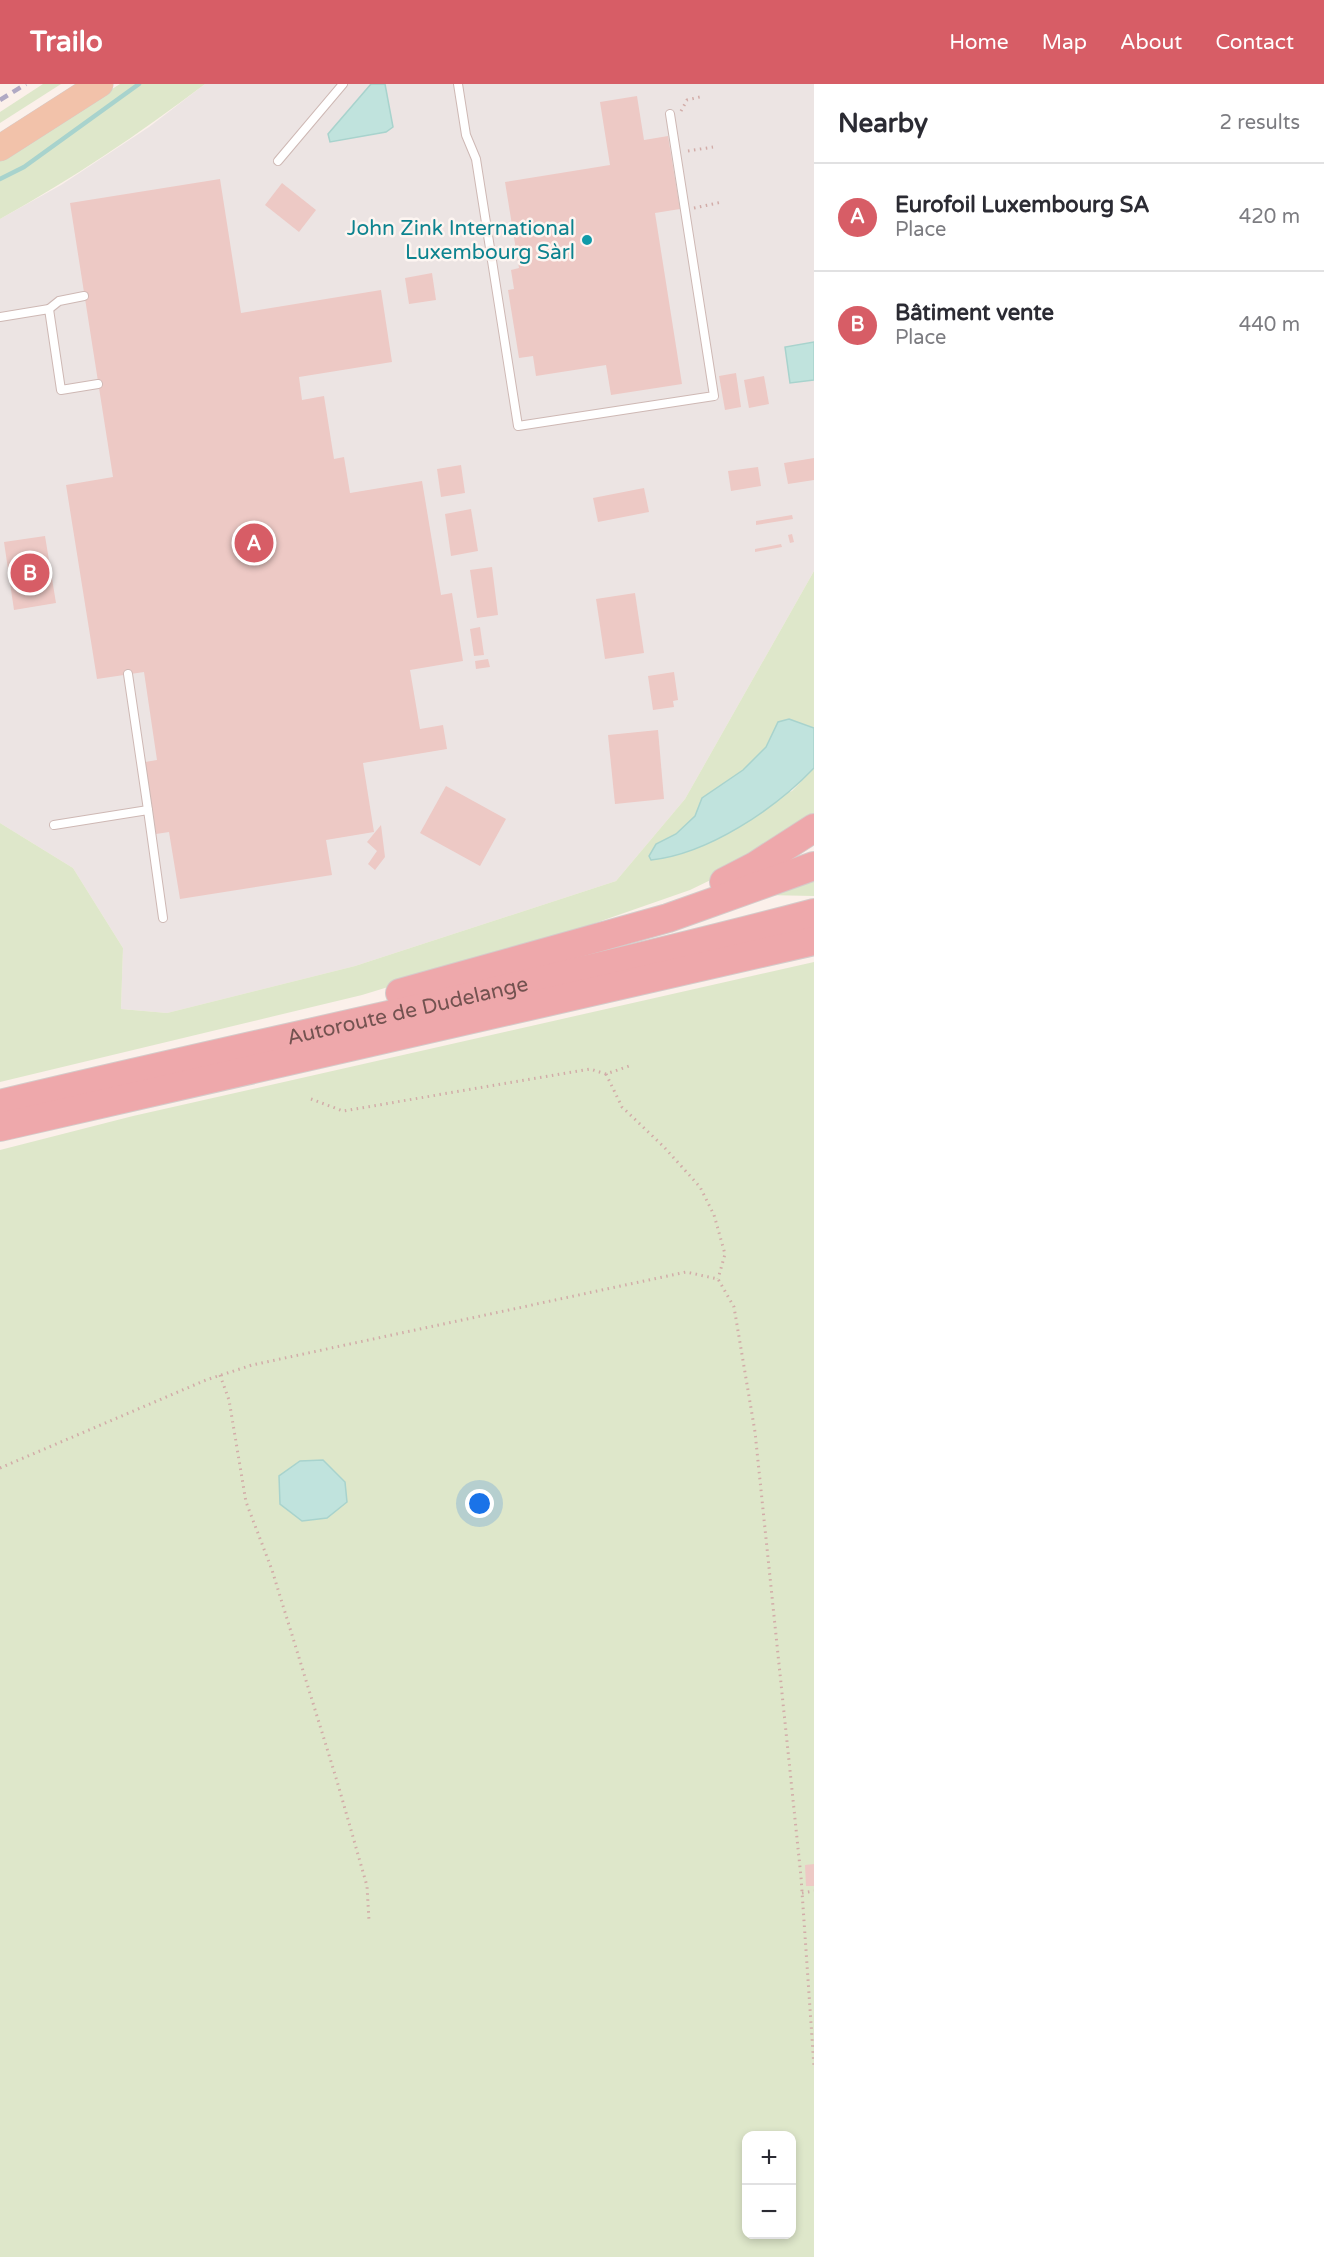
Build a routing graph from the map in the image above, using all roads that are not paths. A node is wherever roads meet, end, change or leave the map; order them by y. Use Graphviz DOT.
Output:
graph roads {
  1 [pos="100,84"];
  2 [pos="343,84"];
  3 [pos="458,84"];
  4 [pos="670,114"];
  5 [pos="0,148"];
  6 [pos="278,161"];
  7 [pos="84,297"];
  8 [pos="49,309"];
  9 [pos="0,317"];
  10 [pos="99,384"];
  11 [pos="128,674"];
  12 [pos="148,810"];
  13 [pos="54,825"];
  14 [pos="814,828"];
  15 [pos="814,866"];
  16 [pos="814,913"];
  17 [pos="163,918"];
  18 [pos="590,939"];
  19 [pos="814,940"];
  20 [pos="202,1055"];
  21 [pos="0,1104"];
  22 [pos="0,1127"];
  1 -- 5 [label="main road"];
  2 -- 6 [label="lane"];
  3 -- 4 [label="lane"];
  7 -- 8 [label="lane"];
  8 -- 9 [label="lane"];
  8 -- 10 [label="lane"];
  11 -- 12 [label="lane"];
  12 -- 13 [label="lane"];
  12 -- 17 [label="lane"];
  14 -- 18 [label="highway"];
  15 -- 18 [label="highway"];
  16 -- 20 [label="highway, Autoroute de Dudelange"];
  18 -- 20 [label="highway"];
  19 -- 22 [label="highway, Autoroute de Dudelange"];
  20 -- 21 [label="highway, Autoroute de Dudelange"];
}
